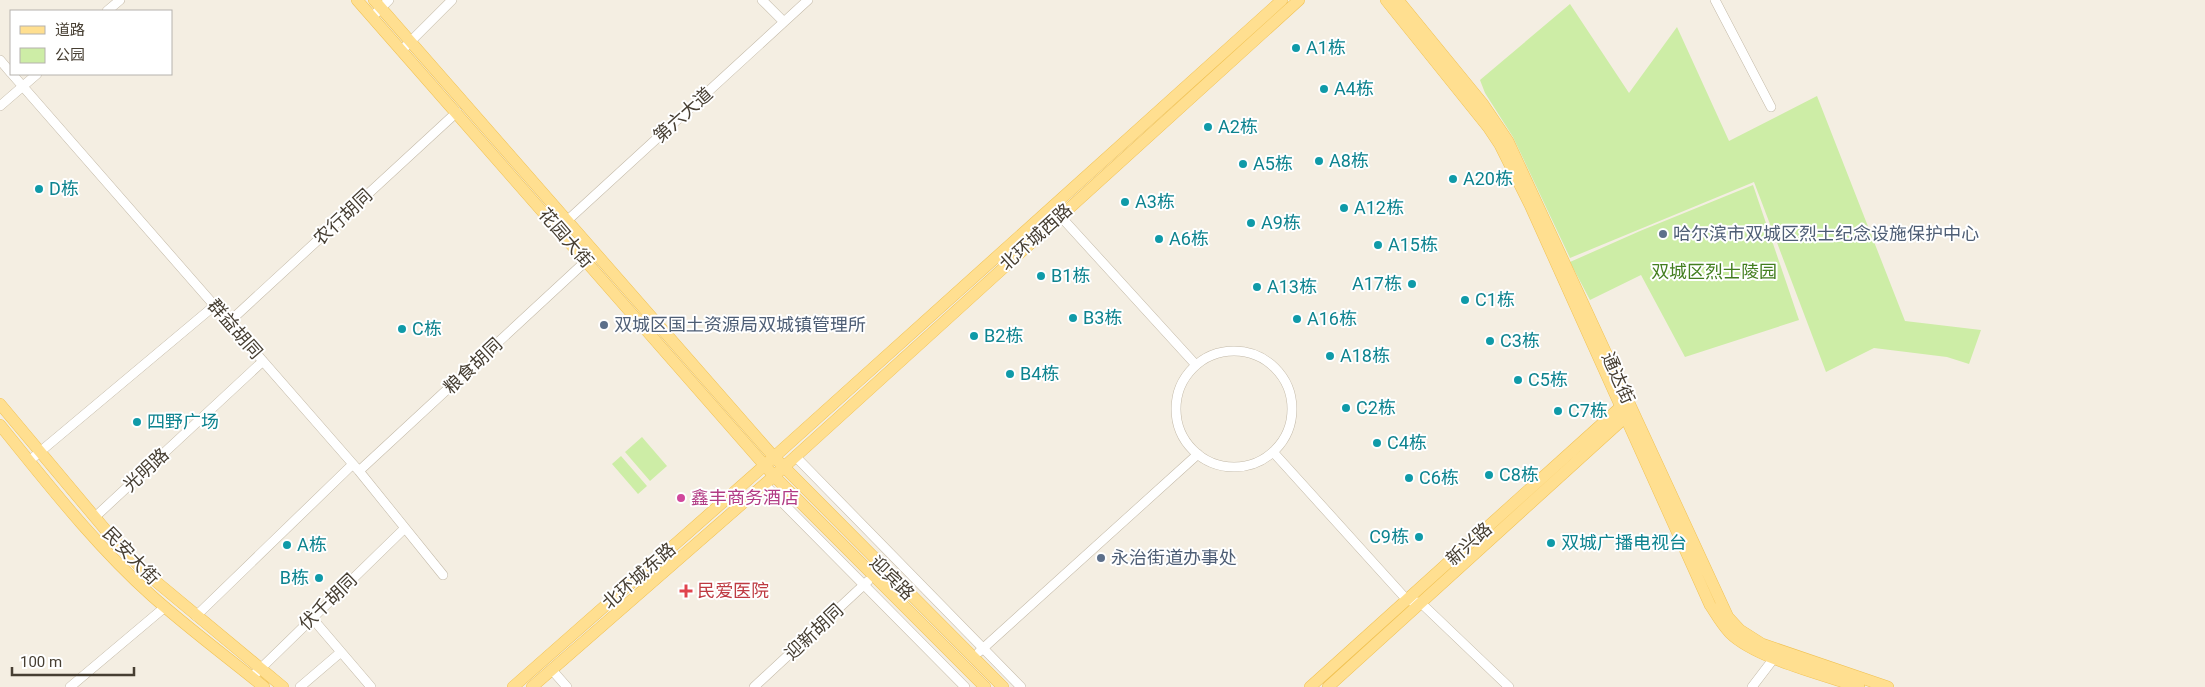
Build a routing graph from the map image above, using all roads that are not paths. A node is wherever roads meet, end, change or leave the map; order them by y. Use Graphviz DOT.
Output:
graph roads {
  1 [pos="120,0"];
  2 [pos="357,0"];
  3 [pos="452,0"];
  4 [pos="762,0"];
  5 [pos="808,0"];
  6 [pos="1282,0"];
  7 [pos="1299,0"];
  8 [pos="1386,0"];
  9 [pos="1398,0"];
  10 [pos="1715,0"];
  11 [pos="382,3"];
  12 [pos="108,10"];
  13 [pos="372,17"];
  14 [pos="784,22"];
  15 [pos="411,42"];
  16 [pos="401,51"];
  17 [pos="0,60"];
  18 [pos="10,71"];
  19 [pos="14,75"];
  20 [pos="36,75"];
  21 [pos="23,86"];
  22 [pos="0,106"];
  23 [pos="1771,107"];
  24 [pos="456,112"];
  25 [pos="1056,211"];
  26 [pos="568,220"];
  27 [pos="558,229"];
  28 [pos="586,261"];
  29 [pos="214,306"];
  30 [pos="229,322"];
  31 [pos="263,361"];
  32 [pos="1196,365"];
  33 [pos="0,404"];
  34 [pos="1626,409"];
  35 [pos="0,425"];
  36 [pos="40,452"];
  37 [pos="1274,453"];
  38 [pos="1198,454"];
  39 [pos="774,456"];
  40 [pos="795,456"];
  41 [pos="29,461"];
  42 [pos="764,465"];
  43 [pos="783,467"];
  44 [pos="356,468"];
  45 [pos="774,476"];
  46 [pos="764,484"];
  47 [pos="95,518"];
  48 [pos="405,528"];
  49 [pos="443,575"];
  50 [pos="874,576"];
  51 [pos="864,585"];
  52 [pos="1414,602"];
  53 [pos="165,607"];
  54 [pos="196,616"];
  55 [pos="312,618"];
  56 [pos="982,649"];
  57 [pos="341,652"];
  58 [pos="1777,654"];
  59 [pos="973,658"];
  60 [pos="964,666"];
  61 [pos="260,668"];
  62 [pos="552,670"];
  63 [pos="252,677"];
  64 [pos="70,687"];
  65 [pos="264,687"];
  66 [pos="283,687"];
  67 [pos="300,687"];
  68 [pos="371,687"];
  69 [pos="513,687"];
  70 [pos="532,687"];
  71 [pos="567,687"];
  72 [pos="754,687"];
  73 [pos="965,687"];
  74 [pos="985,687"];
  75 [pos="1003,687"];
  76 [pos="1021,687"];
  77 [pos="1310,687"];
  78 [pos="1328,687"];
  79 [pos="1509,687"];
  80 [pos="1752,687"];
  81 [pos="1859,687"];
  82 [pos="1888,687"];
  1 -- 12 [label="street"];
  2 -- 13 [label="main road, 花园大街"];
  3 -- 15 [label="street"];
  4 -- 14 [label="street"];
  5 -- 14 [label="street, 第六大道"];
  6 -- 25 [label="main road, 北环城西路"];
  7 -- 25 [label="main road, 北环城西路"];
  8 -- 34 [label="main road, 通达街"];
  9 -- 34 [label="main road, 通达街"];
  10 -- 23 [label="street"];
  11 -- 13 [label="street"];
  11 -- 15 [label="main road, 花园大街"];
  13 -- 16 [label="main road, 花园大街"];
  14 -- 26 [label="street, 第六大道"];
  15 -- 16 [label="street"];
  15 -- 26 [label="main road, 花园大街"];
  16 -- 24 [label="main road, 花园大街"];
  17 -- 18 [label="street, 群益胡同"];
  19 -- 21 [label="street, 群益胡同"];
  20 -- 21 [label="street"];
  21 -- 22 [label="street"];
  21 -- 29 [label="street, 群益胡同"];
  24 -- 27 [label="main road, 花园大街"];
  24 -- 30 [label="street, 农行胡同"];
  25 -- 32 [label="street"];
  25 -- 39 [label="main road, 北环城西路"];
  25 -- 40 [label="main road, 北环城西路"];
  26 -- 27 [label="street, 第六大道"];
  26 -- 39 [label="main road, 花园大街"];
  27 -- 28 [label="main road, 花园大街"];
  28 -- 42 [label="main road, 花园大街"];
  28 -- 44 [label="street, 粮食胡同"];
  29 -- 30 [label="street, 群益胡同"];
  29 -- 36 [label="street"];
  30 -- 31 [label="street, 群益胡同"];
  31 -- 44 [label="street, 群益胡同"];
  31 -- 47 [label="street, 光明路"];
  32 -- 37 [label="street"];
  32 -- 38 [label="street"];
  33 -- 36 [label="main road, 民安大街"];
  34 -- 52 [label="main road, 新兴路"];
  34 -- 58 [label="main road, 通达街"];
  35 -- 41 [label="main road, 民安大街"];
  36 -- 41 [label="street"];
  36 -- 47 [label="main road, 民安大街"];
  37 -- 38 [label="street"];
  37 -- 52 [label="street"];
  38 -- 56 [label="street"];
  39 -- 42 [label="main road, 北环城西路"];
  39 -- 43 [label="main road, 花园大街"];
  40 -- 43 [label="main road, 北环城西路"];
  40 -- 56 [label="street"];
  41 -- 53 [label="main road, 民安大街"];
  42 -- 45 [label="main road, 花园大街"];
  42 -- 69 [label="main road, 北环城东路"];
  43 -- 45 [label="main road, 北环城西路"];
  43 -- 59 [label="main road, 迎宾路"];
  44 -- 48 [label="street, 群益胡同"];
  44 -- 54 [label="street, 粮食胡同"];
  45 -- 46 [label="main road, 北环城东路"];
  45 -- 50 [label="main road, 迎宾路"];
  46 -- 51 [label="street"];
  46 -- 62 [label="main road, 北环城东路"];
  47 -- 54 [label="main road, 民安大街"];
  48 -- 49 [label="street, 群益胡同"];
  48 -- 55 [label="street, 伏千胡同"];
  50 -- 51 [label="street, 迎新胡同"];
  50 -- 60 [label="main road, 迎宾路"];
  51 -- 72 [label="street, 迎新胡同"];
  51 -- 73 [label="street"];
  52 -- 77 [label="main road, 新兴路"];
  52 -- 78 [label="main road, 新兴路"];
  52 -- 79 [label="street"];
  53 -- 63 [label="main road, 民安大街"];
  53 -- 64 [label="street"];
  54 -- 61 [label="main road, 民安大街"];
  55 -- 57 [label="street"];
  55 -- 61 [label="street, 伏千胡同"];
  56 -- 59 [label="street"];
  56 -- 76 [label="street"];
  57 -- 67 [label="street"];
  57 -- 68 [label="street"];
  58 -- 80 [label="street"];
  58 -- 81 [label="main road, 通达街"];
  58 -- 82 [label="main road, 通达街"];
  59 -- 60 [label="street"];
  59 -- 75 [label="main road, 迎宾路"];
  60 -- 74 [label="main road, 迎宾路"];
  61 -- 63 [label="street, 伏千胡同"];
  61 -- 66 [label="main road, 民安大街"];
  62 -- 70 [label="main road, 北环城东路"];
  62 -- 71 [label="street"];
  63 -- 65 [label="main road, 民安大街"];
}
